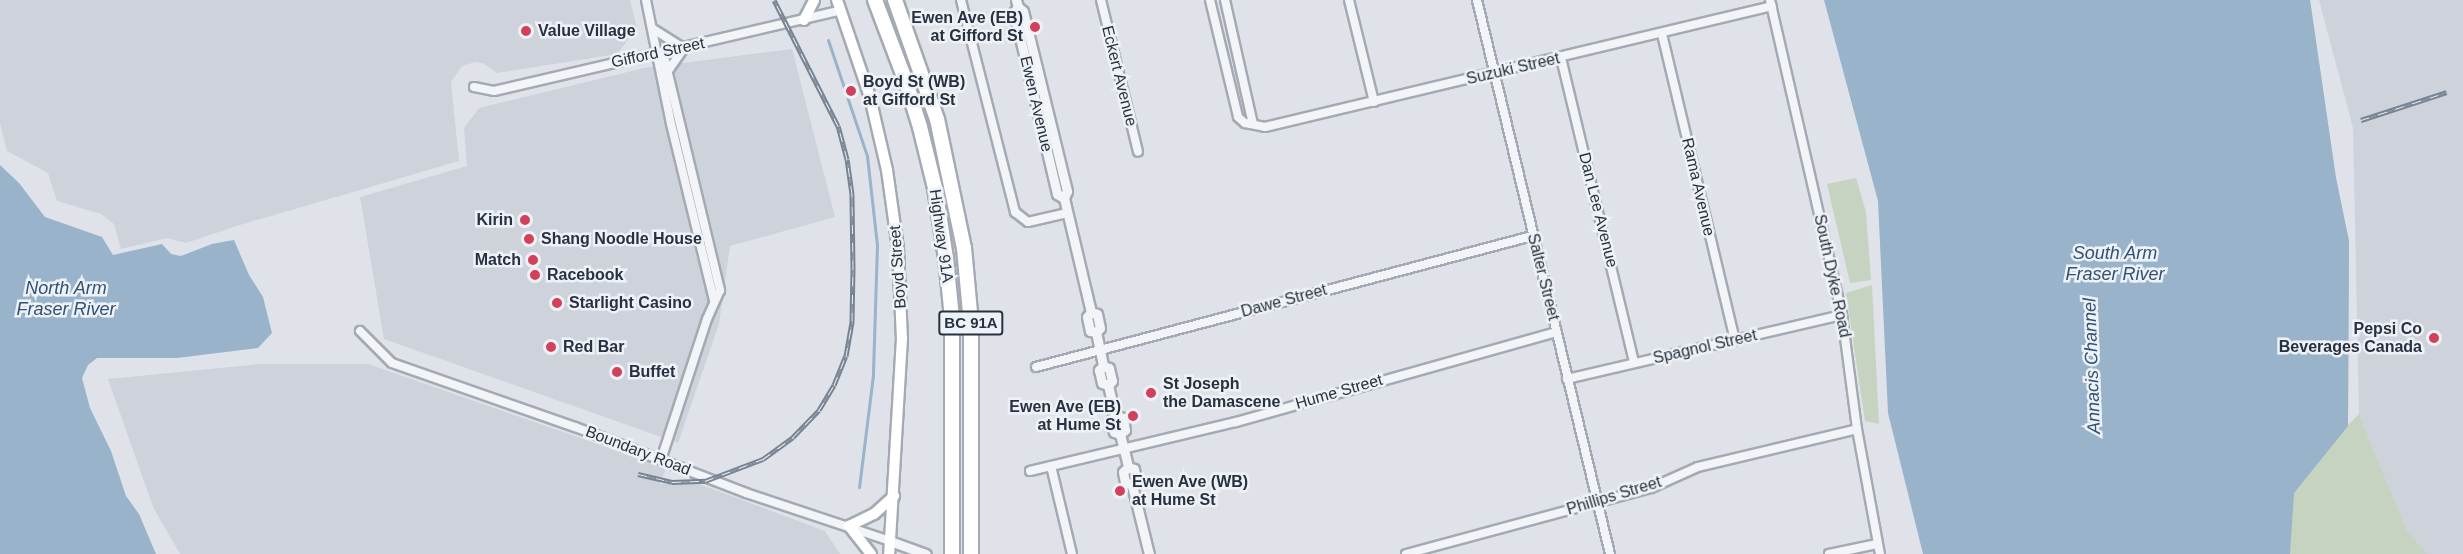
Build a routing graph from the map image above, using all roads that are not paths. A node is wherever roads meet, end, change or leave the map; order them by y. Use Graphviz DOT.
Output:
graph roads {
  1 [pos="646,0"];
  2 [pos="814,0"];
  3 [pos="875,0"];
  4 [pos="895,0"];
  5 [pos="961,0"];
  6 [pos="1101,0"];
  7 [pos="1210,0"];
  8 [pos="1225,0"];
  9 [pos="1349,0"];
  10 [pos="1478,0"];
  11 [pos="1017,3"];
  12 [pos="1771,3"];
  13 [pos="839,5"];
  14 [pos="804,20"];
  15 [pos="652,29"];
  16 [pos="1662,34"];
  17 [pos="684,48"];
  18 [pos="658,54"];
  19 [pos="1561,58"];
  20 [pos="668,71"];
  21 [pos="1494,73"];
  22 [pos="474,87"];
  23 [pos="1374,102"];
  24 [pos="1254,124"];
  25 [pos="1138,152"];
  26 [pos="1068,213"];
  27 [pos="1533,236"];
  28 [pos="714,300"];
  29 [pos="1842,315"];
  30 [pos="360,331"];
  31 [pos="1557,332"];
  32 [pos="1735,340"];
  33 [pos="1100,350"];
  34 [pos="1634,362"];
  35 [pos="1036,367"];
  36 [pos="1567,379"];
  37 [pos="1857,429"];
  38 [pos="1123,449"];
  39 [pos="661,460"];
  40 [pos="1051,466"];
  41 [pos="1030,471"];
  42 [pos="894,496"];
  43 [pos="1596,502"];
  44 [pos="849,526"];
  45 [pos="890,541"];
  46 [pos="1877,544"];
  47 [pos="1427,551"];
  48 [pos="871,554"];
  49 [pos="889,554"];
  50 [pos="926,554"];
  51 [pos="952,554"];
  52 [pos="970,554"];
  53 [pos="1072,554"];
  54 [pos="1149,554"];
  55 [pos="1406,554"];
  56 [pos="1610,554"];
  57 [pos="1829,554"];
  58 [pos="1880,554"];
  1 -- 15 [label="street"];
  2 -- 14 [label="main road"];
  3 -- 51 [label="highway, Highway 91A / BC 91A"];
  4 -- 52 [label="highway, Highway 91A / BC 91A"];
  5 -- 26 [label="street"];
  6 -- 25 [label="street, Eckert Avenue"];
  7 -- 24 [label="street"];
  8 -- 24 [label="street"];
  9 -- 23 [label="street"];
  10 -- 21 [label="street, Salter Street"];
  11 -- 26 [label="street, Ewen Avenue"];
  12 -- 16 [label="street, Suzuki Street"];
  12 -- 29 [label="street, South Dyke Road"];
  13 -- 14 [label="street, Gifford Street"];
  13 -- 42 [label="main road, Boyd Street"];
  14 -- 17 [label="street, Gifford Street"];
  15 -- 17 [label="street"];
  15 -- 18 [label="street"];
  16 -- 19 [label="street, Suzuki Street"];
  16 -- 32 [label="street, Rama Avenue"];
  17 -- 18 [label="street, Gifford Street"];
  17 -- 20 [label="street"];
  18 -- 20 [label="street"];
  18 -- 22 [label="street, Gifford Street"];
  18 -- 28 [label="street"];
  19 -- 21 [label="street, Suzuki Street"];
  19 -- 34 [label="street, Dan Lee Avenue"];
  20 -- 28 [label="street"];
  21 -- 23 [label="street, Suzuki Street"];
  21 -- 27 [label="street, Salter Street"];
  23 -- 24 [label="street, Suzuki Street"];
  26 -- 33 [label="street, Ewen Avenue"];
  27 -- 31 [label="street, Salter Street"];
  27 -- 33 [label="street, Dawe Street"];
  28 -- 39 [label="street"];
  29 -- 32 [label="street, Spagnol Street"];
  29 -- 37 [label="street, South Dyke Road"];
  30 -- 39 [label="street, Boundary Road"];
  31 -- 36 [label="street, Salter Street"];
  31 -- 38 [label="street, Hume Street"];
  32 -- 34 [label="street, Spagnol Street"];
  33 -- 35 [label="street, Dawe Street"];
  33 -- 38 [label="street, Ewen Avenue"];
  34 -- 36 [label="street, Spagnol Street"];
  36 -- 43 [label="street, Salter Street"];
  37 -- 43 [label="street, Phillips Street"];
  37 -- 46 [label="street, South Dyke Road"];
  38 -- 40 [label="street, Hume Street"];
  38 -- 54 [label="street, Ewen Avenue"];
  39 -- 44 [label="street, Boundary Road"];
  40 -- 41 [label="street, Hume Street"];
  40 -- 53 [label="street"];
  42 -- 44 [label="main road"];
  42 -- 45 [label="main road, Boyd Street"];
  43 -- 47 [label="street, Phillips Street"];
  43 -- 56 [label="street, Salter Street"];
  44 -- 45 [label="street, Boundary Road"];
  44 -- 48 [label="main road"];
  45 -- 49 [label="main road, Boyd Street"];
  45 -- 50 [label="street, Boundary Road"];
  46 -- 57 [label="street"];
  46 -- 58 [label="street, South Dyke Road"];
  47 -- 55 [label="street, Phillips Street"];
}
